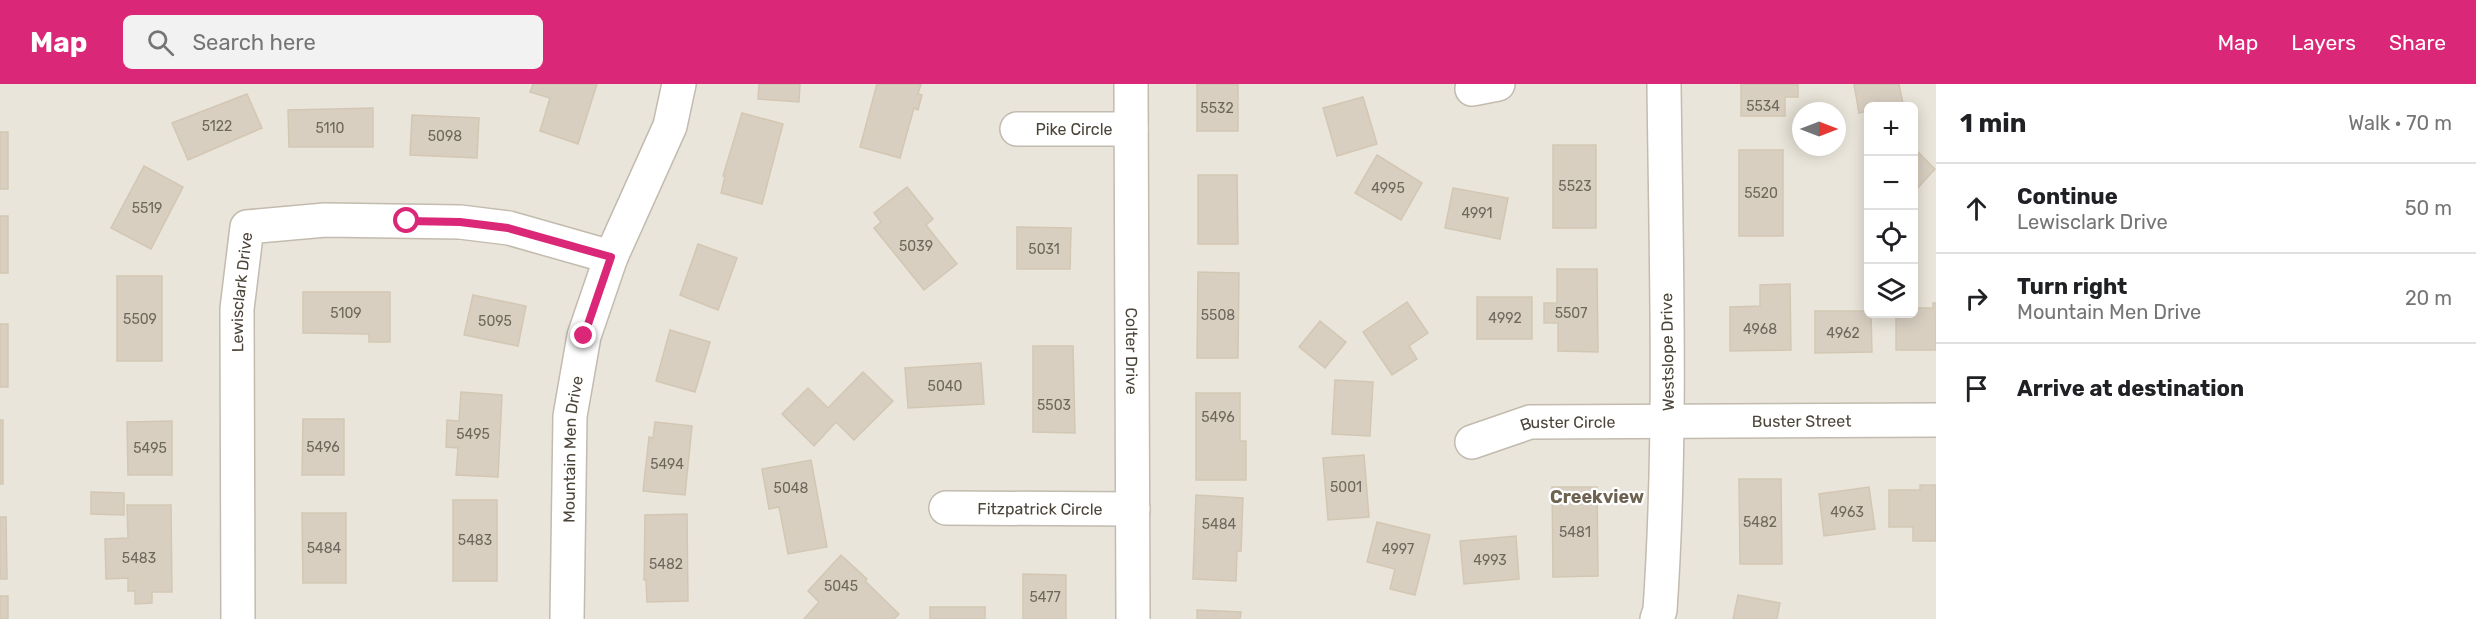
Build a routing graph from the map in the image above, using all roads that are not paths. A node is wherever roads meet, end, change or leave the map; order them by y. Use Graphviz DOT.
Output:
graph roads {
  1 [pos="679,84"];
  2 [pos="1131,84"];
  3 [pos="1664,84"];
  4 [pos="1017,129"];
  5 [pos="1131,129"];
  6 [pos="611,257"];
  7 [pos="1936,420"];
  8 [pos="1667,422"];
  9 [pos="1472,442"];
  10 [pos="946,508"];
  11 [pos="1133,509"];
  12 [pos="238,619"];
  13 [pos="567,619"];
  14 [pos="1133,619"];
  15 [pos="1657,619"];
  1 -- 6 [label="street, Mountain Men Drive"];
  2 -- 5 [label="street, Colter Drive"];
  3 -- 8 [label="street, Westslope Drive"];
  4 -- 5 [label="street, Pike Circle"];
  5 -- 11 [label="street, Colter Drive"];
  6 -- 12 [label="street, Lewisclark Drive"];
  6 -- 13 [label="street, Mountain Men Drive"];
  7 -- 8 [label="street, Buster Street"];
  8 -- 9 [label="street, Buster Circle"];
  8 -- 15 [label="street, Westslope Drive"];
  10 -- 11 [label="street, Fitzpatrick Circle"];
  11 -- 14 [label="street, Colter Drive"];
}
